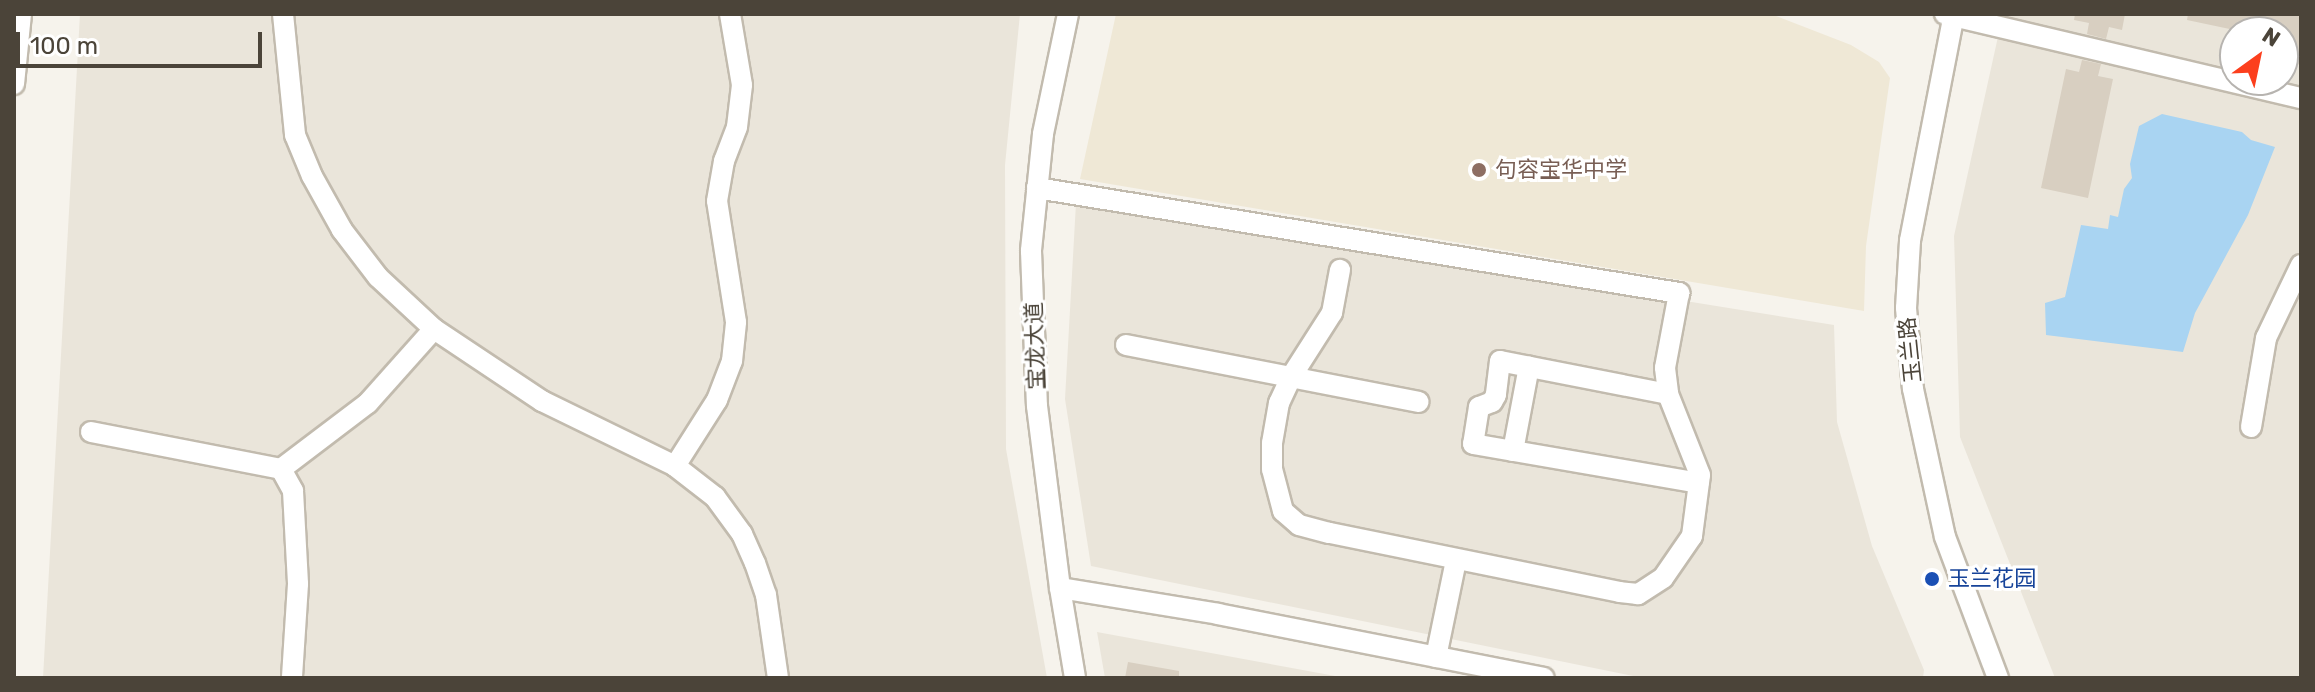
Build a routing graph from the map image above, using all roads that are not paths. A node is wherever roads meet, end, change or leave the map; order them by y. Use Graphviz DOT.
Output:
graph roads {
  1 [pos="21,14"];
  2 [pos="283,14"];
  3 [pos="730,14"];
  4 [pos="1068,14"];
  5 [pos="1951,15"];
  6 [pos="14,84"];
  7 [pos="2301,98"];
  8 [pos="1037,188"];
  9 [pos="2301,265"];
  10 [pos="1340,270"];
  11 [pos="434,329"];
  12 [pos="1126,345"];
  13 [pos="1529,366"];
  14 [pos="1291,377"];
  15 [pos="1668,394"];
  16 [pos="1419,402"];
  17 [pos="2251,427"];
  18 [pos="91,432"];
  19 [pos="1513,451"];
  20 [pos="675,466"];
  21 [pos="281,469"];
  22 [pos="1699,483"];
  23 [pos="1456,560"];
  24 [pos="1060,588"];
  25 [pos="1436,657"];
  26 [pos="292,678"];
  27 [pos="778,678"];
  28 [pos="1075,678"];
  29 [pos="1544,678"];
  30 [pos="1998,678"];
  1 -- 6 [label="street"];
  2 -- 11 [label="street"];
  3 -- 20 [label="street"];
  4 -- 8 [label="street, 宝龙大道"];
  5 -- 7 [label="street"];
  5 -- 30 [label="street, 玉兰路"];
  8 -- 15 [label="street"];
  8 -- 24 [label="street, 宝龙大道"];
  9 -- 17 [label="street"];
  10 -- 14 [label="street"];
  11 -- 20 [label="street"];
  11 -- 21 [label="street"];
  12 -- 14 [label="street"];
  13 -- 15 [label="street"];
  13 -- 19 [label="street"];
  13 -- 19 [label="street"];
  14 -- 16 [label="street"];
  14 -- 23 [label="street"];
  15 -- 22 [label="street"];
  18 -- 21 [label="street"];
  19 -- 22 [label="street"];
  20 -- 27 [label="street"];
  21 -- 26 [label="street"];
  22 -- 23 [label="street"];
  23 -- 25 [label="street"];
  24 -- 25 [label="street"];
  24 -- 28 [label="street, 宝龙大道"];
  25 -- 29 [label="street"];
}
